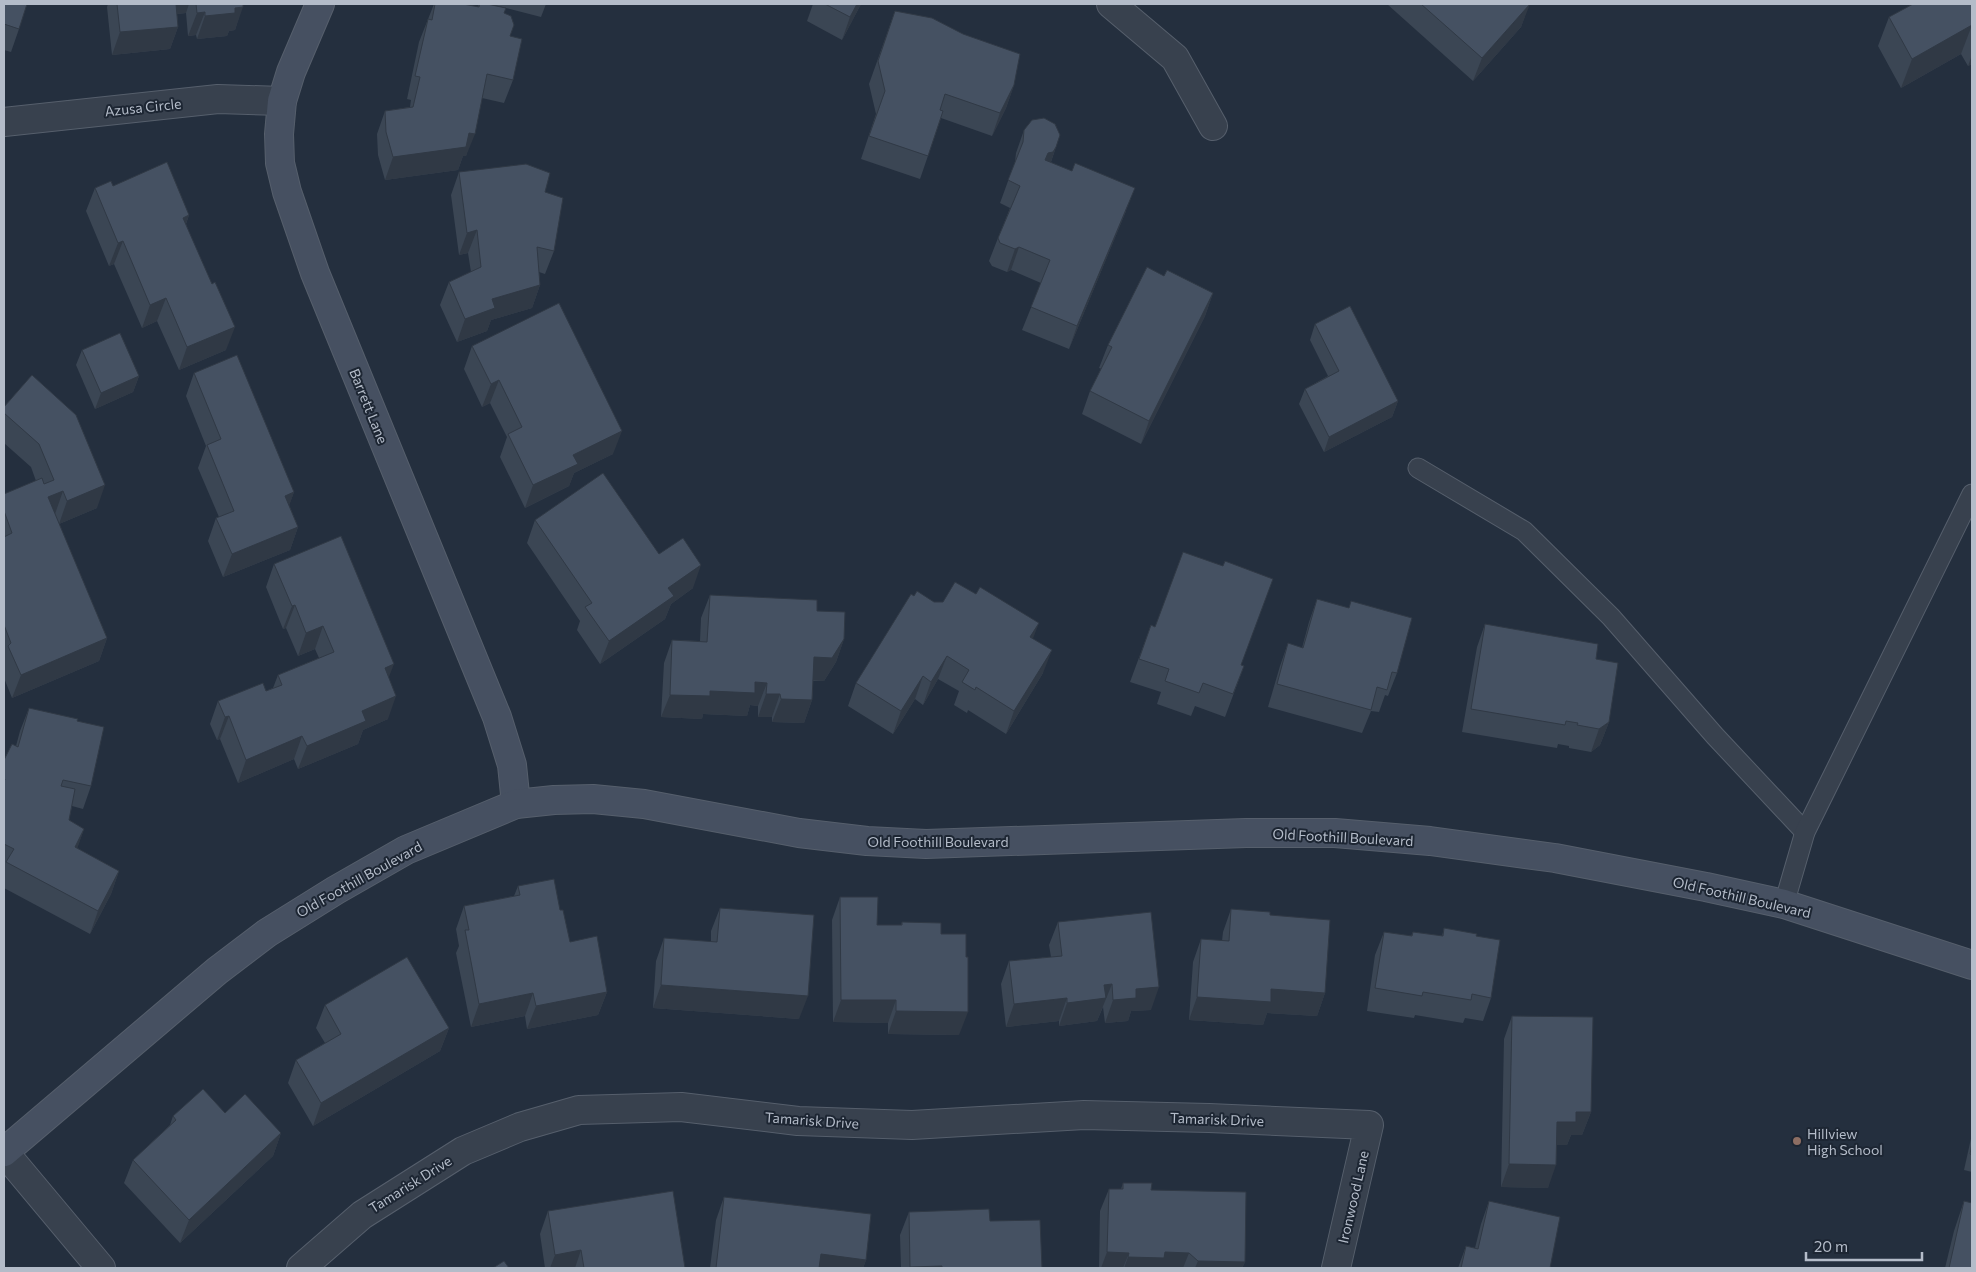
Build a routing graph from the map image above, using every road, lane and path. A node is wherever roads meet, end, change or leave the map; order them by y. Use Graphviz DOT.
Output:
graph roads {
  1 [pos="320,4"];
  2 [pos="1111,4"];
  3 [pos="282,101"];
  4 [pos="4,122"];
  5 [pos="1213,126"];
  6 [pos="1418,468"];
  7 [pos="1972,494"];
  8 [pos="516,804"];
  9 [pos="1805,832"];
  10 [pos="1784,904"];
  11 [pos="1972,965"];
  12 [pos="1370,1126"];
  13 [pos="4,1152"];
  14 [pos="101,1268"];
  15 [pos="301,1268"];
  16 [pos="1336,1268"];
  1 -- 3 [label="street, Barrett Lane"];
  2 -- 5 [label="street"];
  3 -- 4 [label="street, Azusa Circle"];
  3 -- 8 [label="street, Barrett Lane"];
  6 -- 9 [label="lane"];
  7 -- 9 [label="lane"];
  8 -- 10 [label="street, Old Foothill Boulevard"];
  8 -- 13 [label="street, Old Foothill Boulevard"];
  9 -- 10 [label="lane"];
  10 -- 11 [label="street, Old Foothill Boulevard"];
  12 -- 15 [label="street, Tamarisk Drive"];
  12 -- 16 [label="street, Ironwood Lane"];
  13 -- 14 [label="street"];
}
